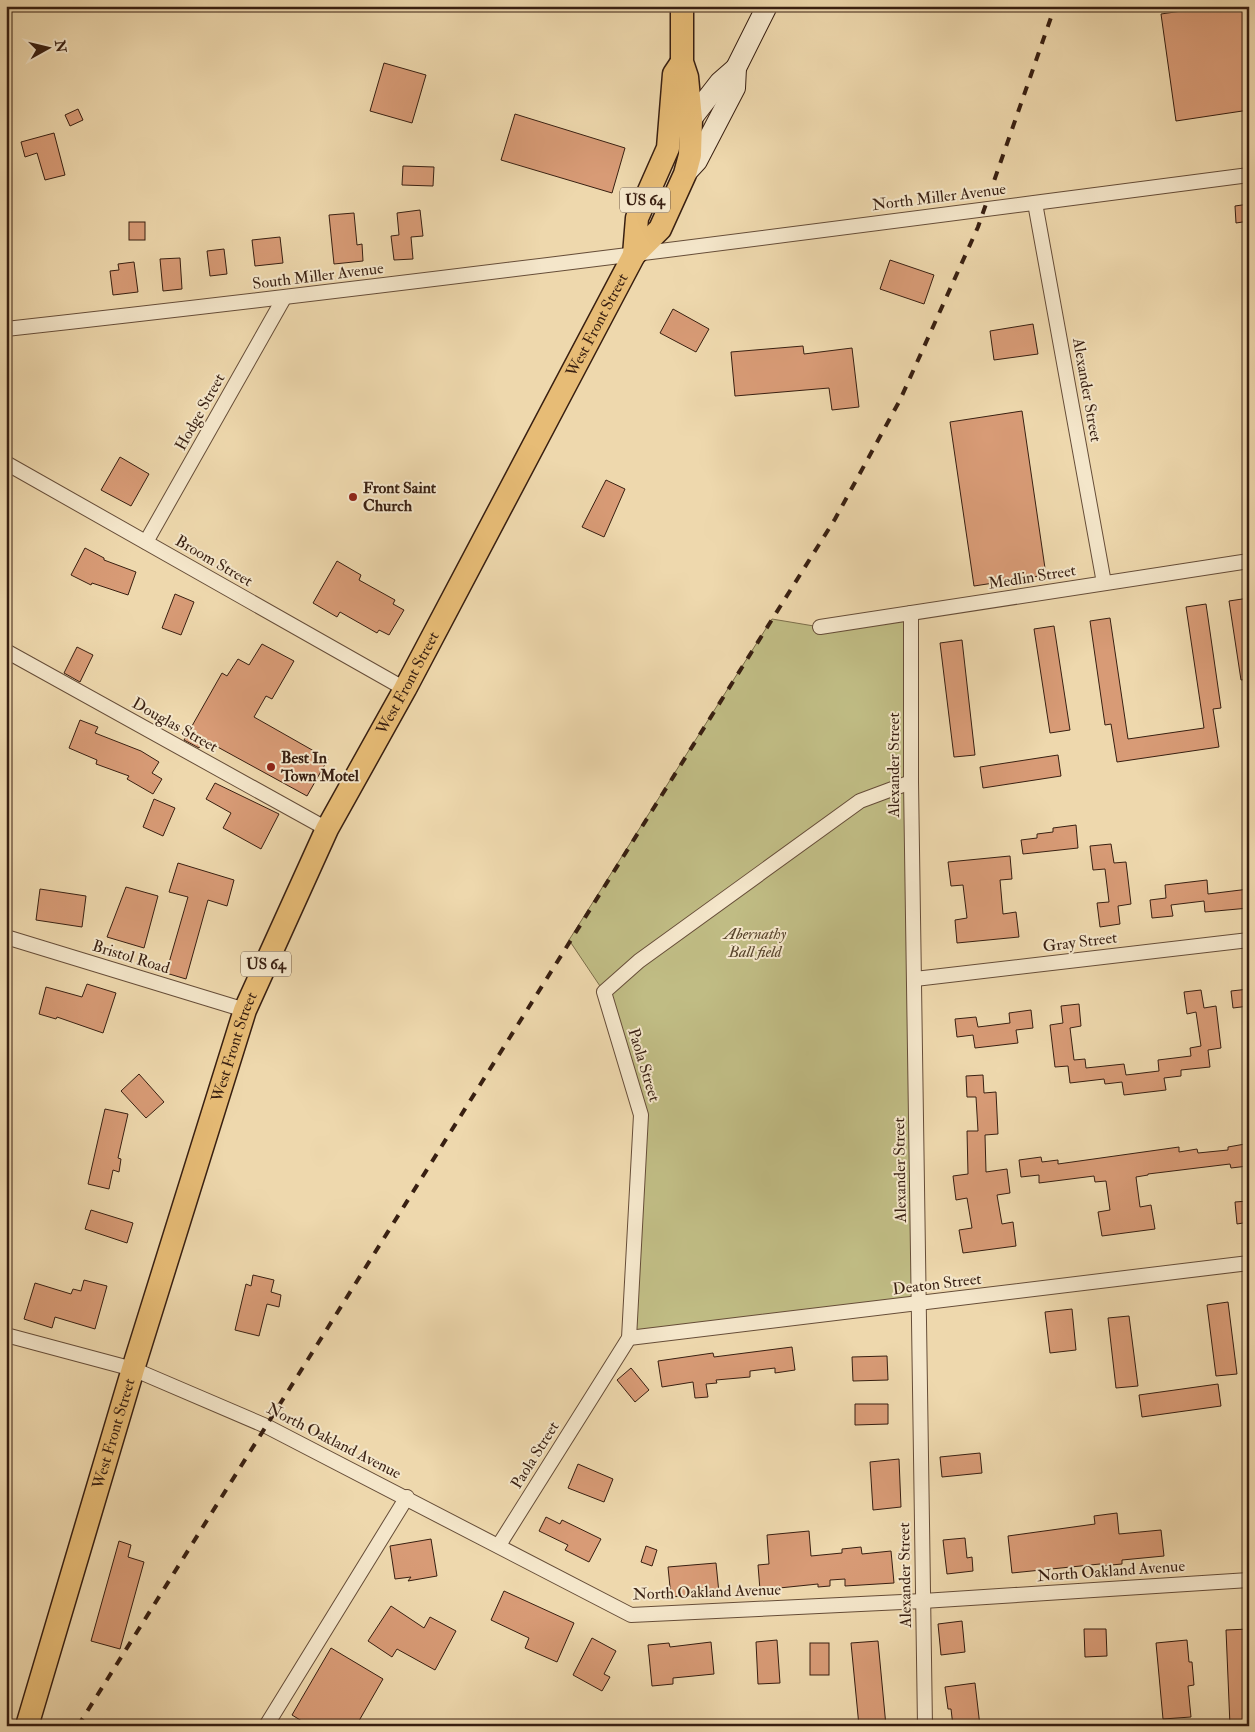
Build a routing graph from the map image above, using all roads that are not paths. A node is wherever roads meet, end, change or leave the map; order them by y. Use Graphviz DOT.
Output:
graph roads {
  1 [pos="682,6"];
  2 [pos="767,6"];
  3 [pos="682,62"];
  4 [pos="736,68"];
  5 [pos="692,120"];
  6 [pos="668,148"];
  7 [pos="685,174"];
  8 [pos="1249,175"];
  9 [pos="1035,203"];
  10 [pos="634,255"];
  11 [pos="284,298"];
  12 [pos="6,329"];
  13 [pos="6,463"];
  14 [pos="146,542"];
  15 [pos="1249,561"];
  16 [pos="1104,583"];
  17 [pos="911,613"];
  18 [pos="820,627"];
  19 [pos="6,651"];
  20 [pos="405,689"];
  21 [pos="911,782"];
  22 [pos="327,829"];
  23 [pos="6,937"];
  24 [pos="1249,940"];
  25 [pos="915,979"];
  26 [pos="245,1010"];
  27 [pos="1249,1263"];
  28 [pos="919,1304"];
  29 [pos="6,1335"];
  30 [pos="629,1338"];
  31 [pos="133,1369"];
  32 [pos="408,1497"];
  33 [pos="499,1545"];
  34 [pos="1249,1580"];
  35 [pos="923,1601"];
  36 [pos="27,1726"];
  37 [pos="266,1726"];
  38 [pos="924,1726"];
  1 -- 3 [label="main road, US 64"];
  2 -- 4 [label="main road, West Front Street"];
  3 -- 5 [label="main road"];
  3 -- 6 [label="main road, US 64"];
  4 -- 5 [label="main road, West Front Street / US 64"];
  4 -- 7 [label="main road, West Front Street"];
  5 -- 6 [label="main road, West Front Street / US 64"];
  5 -- 7 [label="main road"];
  6 -- 10 [label="main road, West Front Street / US 64"];
  7 -- 10 [label="main road, West Front Street"];
  8 -- 9 [label="street, North Miller Avenue"];
  9 -- 10 [label="street, North Miller Avenue"];
  9 -- 16 [label="street, Alexander Street"];
  10 -- 11 [label="street, South Miller Avenue"];
  10 -- 20 [label="main road, West Front Street / US 64"];
  11 -- 12 [label="street, South Miller Avenue"];
  11 -- 14 [label="street, Hodge Street"];
  13 -- 14 [label="street, Broom Street"];
  14 -- 20 [label="street, Broom Street"];
  15 -- 16 [label="street, Medlin Street"];
  16 -- 17 [label="street, Medlin Street"];
  17 -- 18 [label="street, Medlin Street"];
  17 -- 21 [label="street, Alexander Street"];
  19 -- 22 [label="street, Douglas Street"];
  20 -- 22 [label="main road, West Front Street / US 64"];
  21 -- 25 [label="street, Alexander Street"];
  21 -- 30 [label="street, Paola Street"];
  22 -- 26 [label="main road, West Front Street / US 64"];
  23 -- 26 [label="street, Bristol Road"];
  24 -- 25 [label="street, Gray Street"];
  25 -- 28 [label="street, Alexander Street"];
  26 -- 31 [label="main road, West Front Street / US 64"];
  27 -- 28 [label="street, Deaton Street"];
  28 -- 30 [label="street, Deaton Street"];
  28 -- 35 [label="street, Alexander Street"];
  29 -- 31 [label="street, North Oakland Avenue"];
  30 -- 33 [label="street, Paola Street"];
  31 -- 32 [label="street, North Oakland Avenue"];
  31 -- 36 [label="main road, West Front Street / US 64"];
  32 -- 33 [label="street, North Oakland Avenue"];
  32 -- 37 [label="street"];
  33 -- 35 [label="street, North Oakland Avenue"];
  34 -- 35 [label="street, North Oakland Avenue"];
  35 -- 38 [label="street, Alexander Street"];
}
